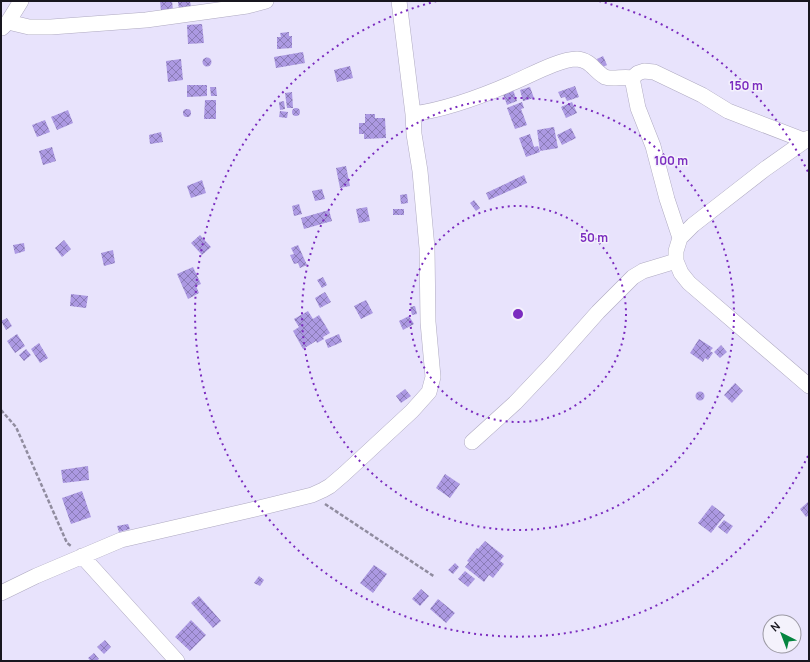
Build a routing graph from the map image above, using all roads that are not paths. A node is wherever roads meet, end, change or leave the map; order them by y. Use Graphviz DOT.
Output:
graph roads {
  1 [pos="21,1"];
  2 [pos="266,1"];
  3 [pos="399,1"];
  4 [pos="4,26"];
  5 [pos="632,78"];
  6 [pos="413,114"];
  7 [pos="807,139"];
  8 [pos="680,238"];
  9 [pos="676,261"];
  10 [pos="809,386"];
  11 [pos="472,442"];
  12 [pos="82,556"];
  13 [pos="1,593"];
  14 [pos="177,661"];
  1 -- 4 [label="street"];
  2 -- 4 [label="street"];
  3 -- 6 [label="street"];
  5 -- 6 [label="street"];
  5 -- 7 [label="street"];
  5 -- 8 [label="street"];
  6 -- 12 [label="street"];
  7 -- 8 [label="street"];
  8 -- 9 [label="street"];
  9 -- 10 [label="street"];
  9 -- 11 [label="street"];
  12 -- 13 [label="street"];
  12 -- 14 [label="street"];
}
